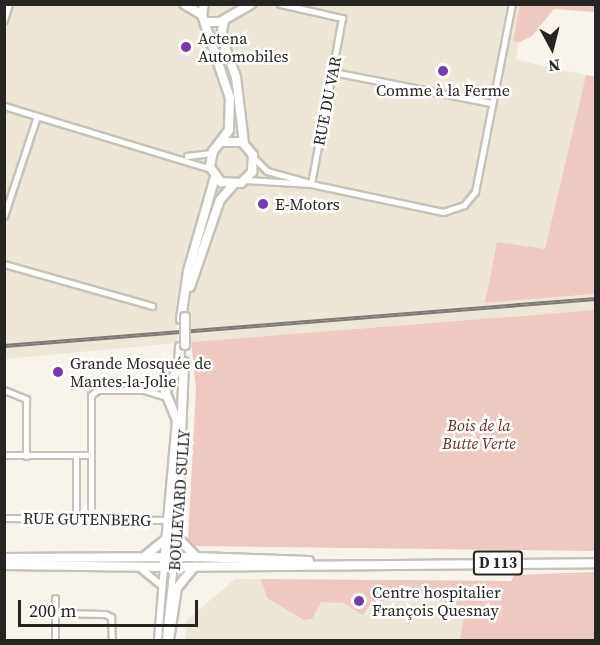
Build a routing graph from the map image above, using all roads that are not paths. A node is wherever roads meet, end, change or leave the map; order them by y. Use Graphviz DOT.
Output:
graph roads {
  1 [pos="9,4"];
  2 [pos="184,4"];
  3 [pos="204,4"];
  4 [pos="251,4"];
  5 [pos="280,4"];
  6 [pos="512,4"];
  7 [pos="204,18"];
  8 [pos="4,20"];
  9 [pos="224,21"];
  10 [pos="333,72"];
  11 [pos="491,103"];
  12 [pos="4,106"];
  13 [pos="37,116"];
  14 [pos="224,142"];
  15 [pos="244,143"];
  16 [pos="212,153"];
  17 [pos="181,156"];
  18 [pos="254,158"];
  19 [pos="213,173"];
  20 [pos="246,180"];
  21 [pos="233,184"];
  22 [pos="311,184"];
  23 [pos="4,216"];
  24 [pos="4,264"];
  25 [pos="152,306"];
  26 [pos="183,318"];
  27 [pos="182,346"];
  28 [pos="169,384"];
  29 [pos="4,390"];
  30 [pos="144,390"];
  31 [pos="185,390"];
  32 [pos="169,399"];
  33 [pos="76,455"];
  34 [pos="92,455"];
  35 [pos="4,456"];
  36 [pos="26,456"];
  37 [pos="4,518"];
  38 [pos="76,518"];
  39 [pos="92,519"];
  40 [pos="169,520"];
  41 [pos="177,537"];
  42 [pos="165,540"];
  43 [pos="144,557"];
  44 [pos="175,557"];
  45 [pos="196,557"];
  46 [pos="4,558"];
  47 [pos="164,562"];
  48 [pos="316,562"];
  49 [pos="596,563"];
  50 [pos="4,565"];
  51 [pos="134,567"];
  52 [pos="174,567"];
  53 [pos="194,567"];
  54 [pos="162,587"];
  55 [pos="55,598"];
  56 [pos="55,613"];
  57 [pos="55,640"];
  58 [pos="112,640"];
  59 [pos="158,640"];
  60 [pos="167,640"];
  1 -- 8 [label="street"];
  2 -- 7 [label="main road"];
  3 -- 7 [label="main road"];
  4 -- 9 [label="main road"];
  5 -- 10 [label="street, RUE DU VAR"];
  6 -- 11 [label="street"];
  7 -- 9 [label="main road"];
  7 -- 14 [label="main road"];
  9 -- 15 [label="main road"];
  10 -- 11 [label="street"];
  10 -- 22 [label="street, RUE DU VAR"];
  11 -- 22 [label="street"];
  12 -- 13 [label="street"];
  13 -- 17 [label="street"];
  13 -- 23 [label="street"];
  14 -- 15 [label="main road"];
  14 -- 16 [label="main road"];
  15 -- 18 [label="main road"];
  16 -- 17 [label="street"];
  16 -- 19 [label="main road"];
  17 -- 19 [label="street"];
  18 -- 20 [label="main road"];
  18 -- 22 [label="street"];
  19 -- 21 [label="main road"];
  19 -- 26 [label="main road"];
  20 -- 21 [label="main road"];
  20 -- 22 [label="street"];
  21 -- 26 [label="main road"];
  24 -- 25 [label="street"];
  26 -- 27 [label="main road"];
  27 -- 28 [label="main road"];
  27 -- 31 [label="main road, BOULEVARD SULLY"];
  28 -- 30 [label="street"];
  28 -- 31 [label="main road"];
  28 -- 32 [label="main road, BOULEVARD SULLY"];
  29 -- 36 [label="street"];
  30 -- 32 [label="street"];
  30 -- 34 [label="street"];
  31 -- 32 [label="main road"];
  31 -- 41 [label="main road, BOULEVARD SULLY"];
  32 -- 40 [label="main road, BOULEVARD SULLY"];
  33 -- 34 [label="street"];
  33 -- 36 [label="street"];
  33 -- 38 [label="street"];
  34 -- 39 [label="street"];
  35 -- 36 [label="street"];
  37 -- 38 [label="street, RUE GUTENBERG"];
  38 -- 39 [label="street, RUE GUTENBERG"];
  39 -- 40 [label="street, RUE GUTENBERG"];
  40 -- 42 [label="main road, BOULEVARD SULLY"];
  41 -- 44 [label="street, BOULEVARD SULLY"];
  41 -- 45 [label="main road"];
  42 -- 43 [label="main road"];
  42 -- 47 [label="main road, BOULEVARD SULLY"];
  43 -- 46 [label="main road, D 113"];
  43 -- 47 [label="main road, D 113"];
  44 -- 45 [label="main road, D 113"];
  44 -- 47 [label="main road, D 113"];
  44 -- 52 [label="street, BOULEVARD SULLY"];
  45 -- 48 [label="main road, D 113"];
  47 -- 51 [label="main road, D 113"];
  47 -- 52 [label="main road, D 113"];
  47 -- 54 [label="street, BOULEVARD SULLY"];
  48 -- 49 [label="main road, D 113"];
  48 -- 53 [label="main road, D 113"];
  50 -- 51 [label="main road, D 113"];
  51 -- 54 [label="street"];
  52 -- 53 [label="main road, D 113"];
  52 -- 60 [label="street, BOULEVARD SULLY"];
  53 -- 60 [label="main road"];
  54 -- 59 [label="street, BOULEVARD SULLY"];
  55 -- 56 [label="street"];
  56 -- 57 [label="street"];
  56 -- 58 [label="street"];
}
